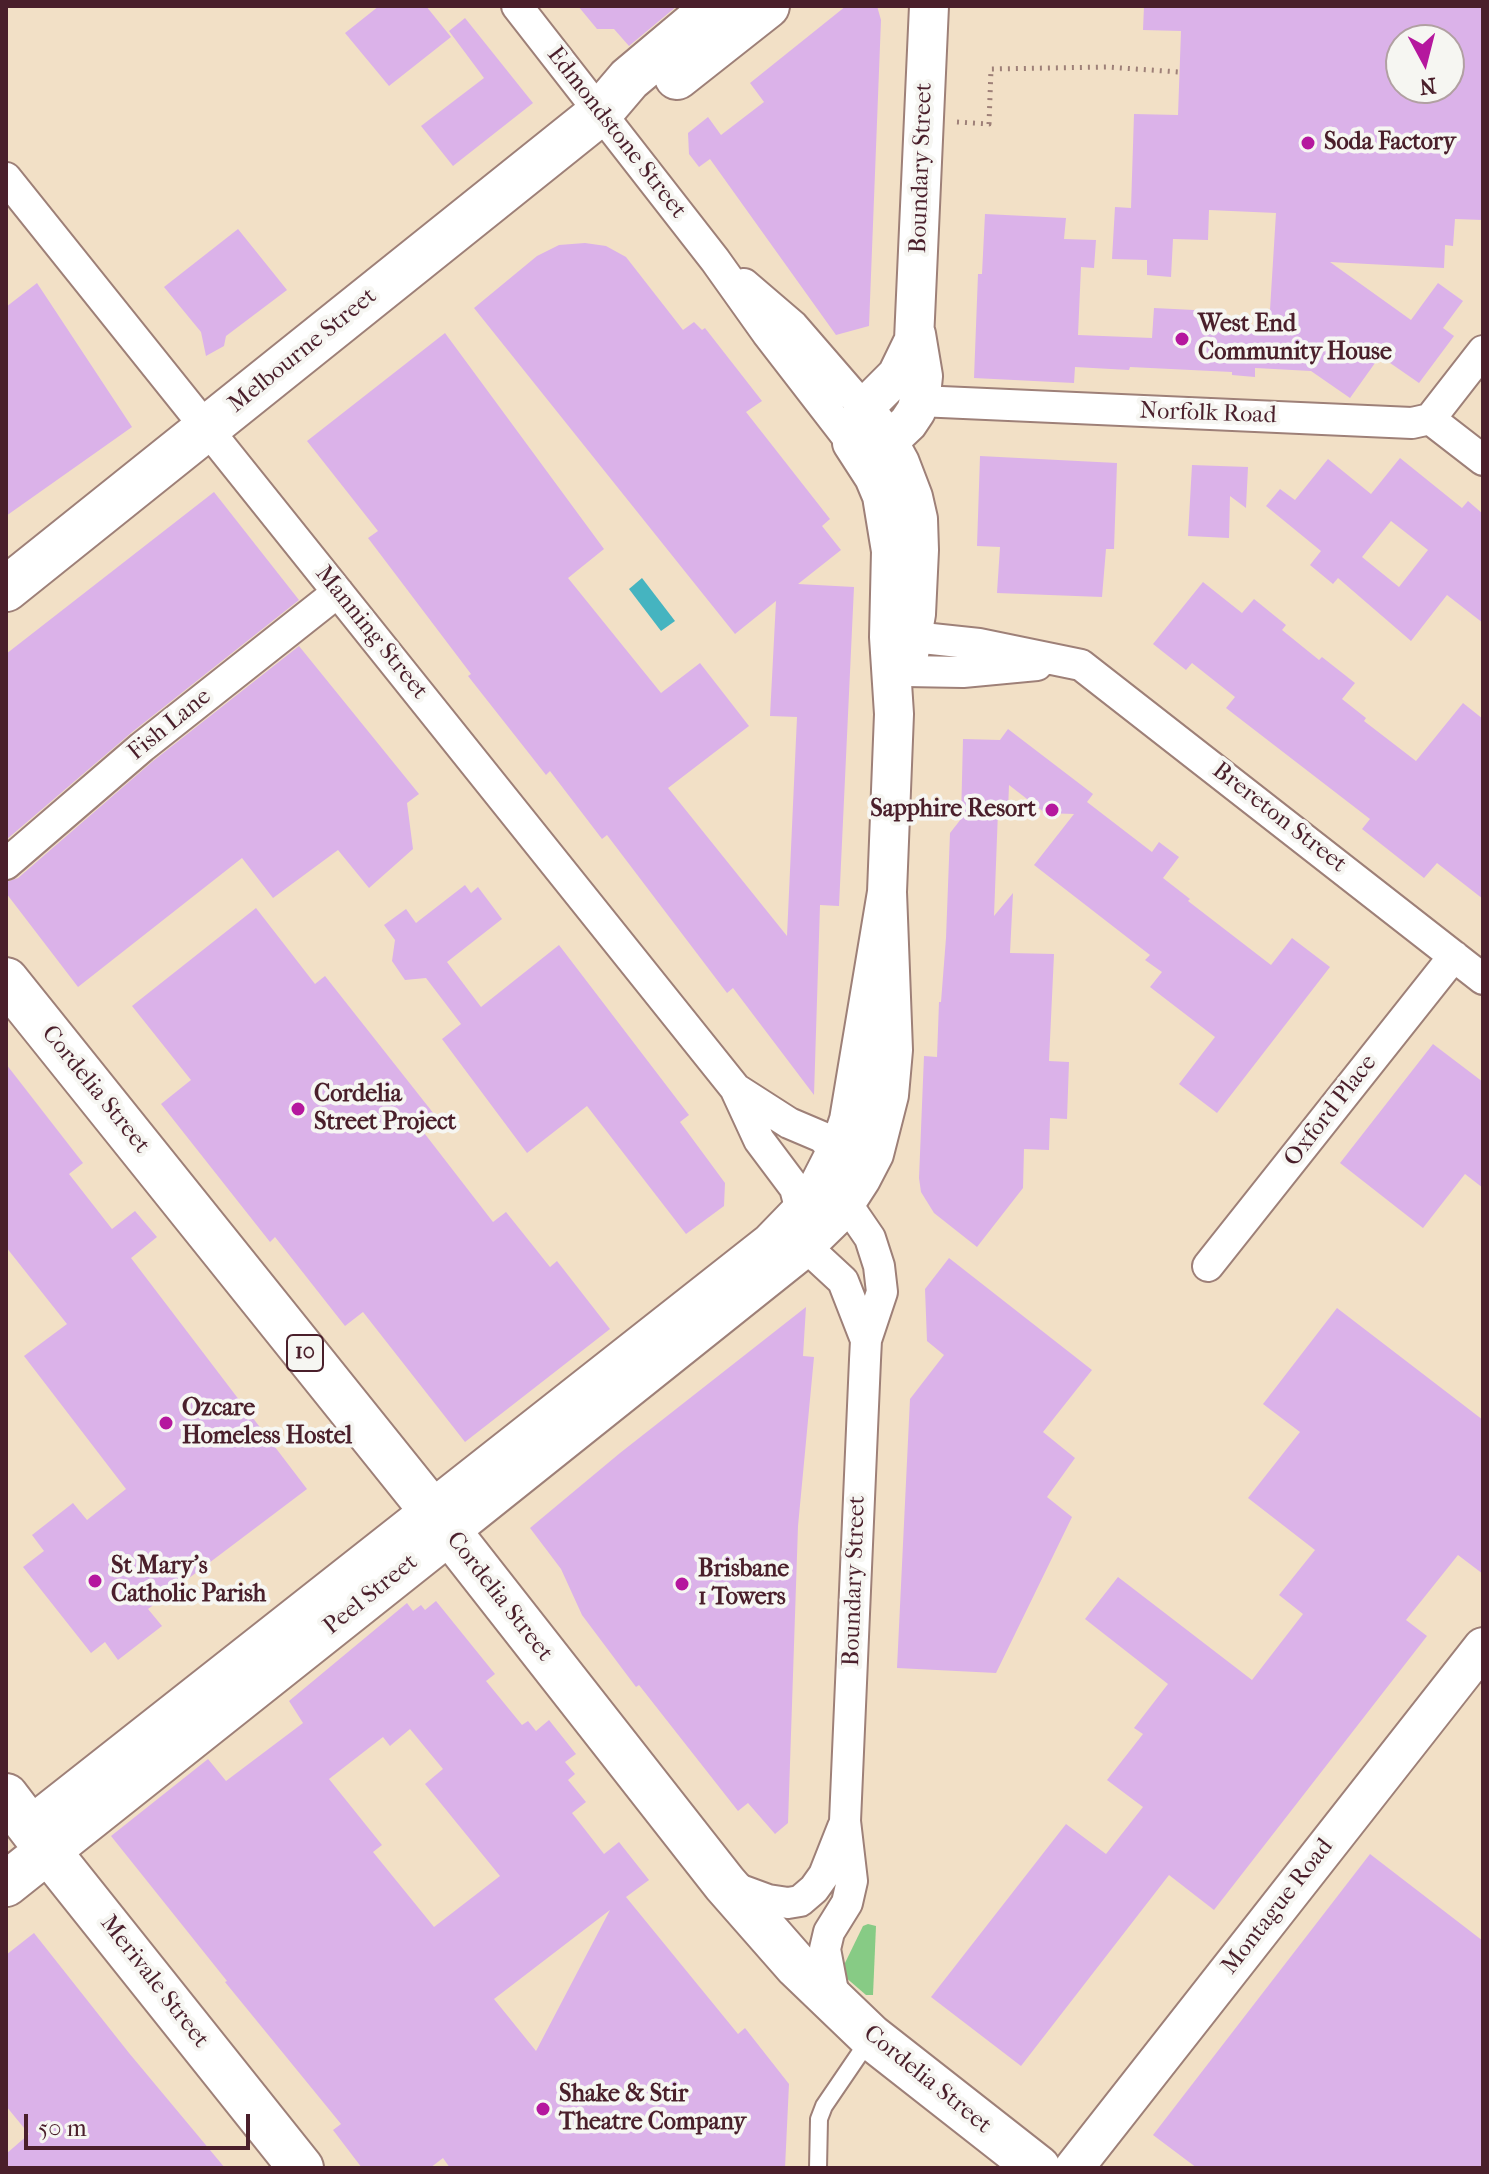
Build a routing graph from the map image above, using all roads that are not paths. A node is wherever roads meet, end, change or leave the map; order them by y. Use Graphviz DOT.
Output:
graph roads {
  1 [pos="517,6"];
  2 [pos="716,6"];
  3 [pos="767,6"];
  4 [pos="913,6"];
  5 [pos="929,6"];
  6 [pos="926,58"];
  7 [pos="600,113"];
  8 [pos="6,178"];
  9 [pos="916,331"];
  10 [pos="1483,351"];
  11 [pos="919,401"];
  12 [pos="1430,419"];
  13 [pos="207,428"];
  14 [pos="868,431"];
  15 [pos="1483,460"];
  16 [pos="6,589"];
  17 [pos="338,592"];
  18 [pos="909,654"];
  19 [pos="894,714"];
  20 [pos="6,864"];
  21 [pos="887,892"];
  22 [pos="1454,956"];
  23 [pos="1483,979"];
  24 [pos="6,980"];
  25 [pos="735,1088"];
  26 [pos="836,1152"];
  27 [pos="846,1203"];
  28 [pos="805,1227"];
  29 [pos="1208,1266"];
  30 [pos="866,1340"];
  31 [pos="439,1521"];
  32 [pos="1483,1647"];
  33 [pos="845,1821"];
  34 [pos="22,1830"];
  35 [pos="6,1884"];
  36 [pos="725,1884"];
  37 [pos="835,2002"];
  38 [pos="871,2037"];
  39 [pos="301,2168"];
  40 [pos="818,2168"];
  41 [pos="1038,2168"];
  42 [pos="1074,2168"];
  1 -- 7 [label="street, Edmondstone Street"];
  2 -- 7 [label="main road, Melbourne Street"];
  3 -- 7 [label="main road, Melbourne Street"];
  4 -- 6 [label="street"];
  5 -- 6 [label="street, Boundary Street"];
  6 -- 9 [label="street, Boundary Street"];
  7 -- 13 [label="main road, Melbourne Street"];
  7 -- 14 [label="street, Edmondstone Street"];
  8 -- 13 [label="street, Manning Street"];
  9 -- 11 [label="street, Boundary Street"];
  9 -- 14 [label="street, Boundary Street"];
  10 -- 12 [label="street"];
  11 -- 12 [label="street, Norfolk Road"];
  11 -- 14 [label="street"];
  12 -- 15 [label="street"];
  13 -- 16 [label="main road, Melbourne Street"];
  13 -- 17 [label="street, Manning Street"];
  14 -- 18 [label="street"];
  14 -- 19 [label="street"];
  17 -- 20 [label="street, Fish Lane"];
  17 -- 25 [label="street, Manning Street"];
  18 -- 19 [label="street"];
  18 -- 22 [label="street, Brereton Street"];
  19 -- 21 [label="street"];
  21 -- 26 [label="street"];
  21 -- 27 [label="street"];
  22 -- 23 [label="street, Brereton Street"];
  22 -- 29 [label="street, Oxford Place"];
  24 -- 31 [label="main road, Cordelia Street / 10"];
  25 -- 26 [label="street, Manning Street"];
  25 -- 28 [label="street, Manning Street"];
  26 -- 27 [label="street"];
  26 -- 28 [label="street"];
  27 -- 28 [label="street"];
  27 -- 30 [label="street, Boundary Street"];
  28 -- 30 [label="street, Boundary Street"];
  28 -- 31 [label="street, Peel Street"];
  30 -- 33 [label="street, Boundary Street"];
  31 -- 34 [label="main road, Peel Street"];
  31 -- 36 [label="main road, Cordelia Street"];
  32 -- 42 [label="street, Montague Road"];
  33 -- 36 [label="street, Boundary Street"];
  33 -- 37 [label="street, Boundary Street"];
  34 -- 35 [label="main road, Peel Street"];
  34 -- 39 [label="main road, Merivale Street"];
  36 -- 37 [label="main road, Cordelia Street"];
  37 -- 38 [label="main road, Cordelia Street"];
  38 -- 40 [label="lane"];
  38 -- 41 [label="main road, Cordelia Street"];
}
